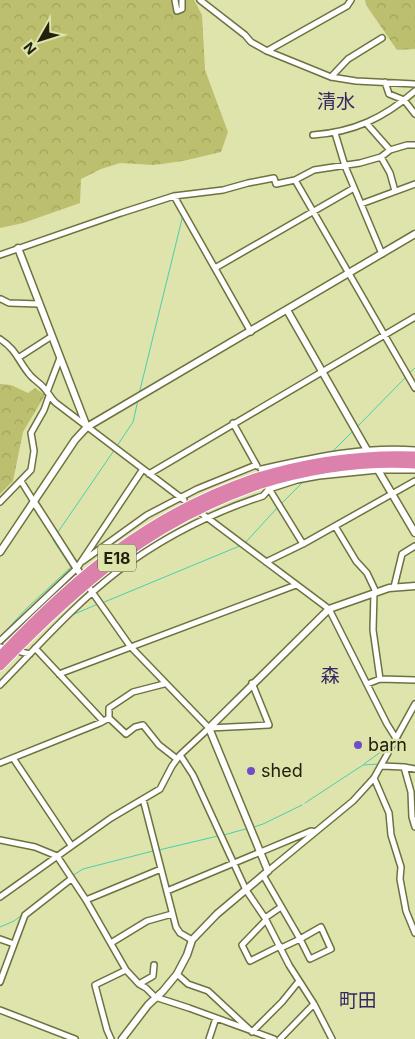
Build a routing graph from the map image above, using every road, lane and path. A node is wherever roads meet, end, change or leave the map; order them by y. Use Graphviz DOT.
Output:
graph roads {
  1 [pos="175,0"];
  2 [pos="182,0"];
  3 [pos="200,0"];
  4 [pos="352,0"];
  5 [pos="382,38"];
  6 [pos="267,51"];
  7 [pos="331,77"];
  8 [pos="385,82"];
  9 [pos="415,84"];
  10 [pos="415,91"];
  11 [pos="404,100"];
  12 [pos="415,114"];
  13 [pos="367,124"];
  14 [pos="335,133"];
  15 [pos="313,135"];
  16 [pos="415,145"];
  17 [pos="390,150"];
  18 [pos="381,157"];
  19 [pos="345,166"];
  20 [pos="295,180"];
  21 [pos="415,184"];
  22 [pos="354,188"];
  23 [pos="395,192"];
  24 [pos="174,196"];
  25 [pos="361,204"];
  26 [pos="312,211"];
  27 [pos="415,234"];
  28 [pos="18,248"];
  29 [pos="382,254"];
  30 [pos="0,255"];
  31 [pos="215,268"];
  32 [pos="349,274"];
  33 [pos="1,299"];
  34 [pos="39,304"];
  35 [pos="287,310"];
  36 [pos="415,317"];
  37 [pos="250,332"];
  38 [pos="383,335"];
  39 [pos="52,336"];
  40 [pos="0,339"];
  41 [pos="18,358"];
  42 [pos="60,358"];
  43 [pos="321,372"];
  44 [pos="415,388"];
  45 [pos="48,394"];
  46 [pos="233,423"];
  47 [pos="87,427"];
  48 [pos="367,450"];
  49 [pos="415,450"];
  50 [pos="415,456"];
  51 [pos="256,464"];
  52 [pos="415,464"];
  53 [pos="143,469"];
  54 [pos="261,469"];
  55 [pos="378,470"];
  56 [pos="415,470"];
  57 [pos="149,474"];
  58 [pos="21,481"];
  59 [pos="257,481"];
  60 [pos="415,481"];
  61 [pos="269,489"];
  62 [pos="392,494"];
  63 [pos="182,499"];
  64 [pos="0,502"];
  65 [pos="34,502"];
  66 [pos="201,513"];
  67 [pos="207,517"];
  68 [pos="335,526"];
  69 [pos="415,533"];
  70 [pos="302,544"];
  71 [pos="415,546"];
  72 [pos="0,552"];
  73 [pos="82,562"];
  74 [pos="266,562"];
  75 [pos="78,570"];
  76 [pos="296,585"];
  77 [pos="415,586"];
  78 [pos="394,587"];
  79 [pos="91,591"];
  80 [pos="375,593"];
  81 [pos="328,609"];
  82 [pos="0,640"];
  83 [pos="130,646"];
  84 [pos="35,648"];
  85 [pos="21,652"];
  86 [pos="30,654"];
  87 [pos="0,656"];
  88 [pos="0,666"];
  89 [pos="59,674"];
  90 [pos="380,679"];
  91 [pos="415,680"];
  92 [pos="252,683"];
  93 [pos="0,684"];
  94 [pos="164,684"];
  95 [pos="367,684"];
  96 [pos="415,704"];
  97 [pos="109,718"];
  98 [pos="103,722"];
  99 [pos="209,728"];
  100 [pos="397,740"];
  101 [pos="179,757"];
  102 [pos="12,758"];
  103 [pos="0,763"];
  104 [pos="382,766"];
  105 [pos="404,768"];
  106 [pos="415,769"];
  107 [pos="374,778"];
  108 [pos="143,799"];
  109 [pos="415,827"];
  110 [pos="315,832"];
  111 [pos="0,840"];
  112 [pos="71,845"];
  113 [pos="262,852"];
  114 [pos="57,856"];
  115 [pos="234,863"];
  116 [pos="161,869"];
  117 [pos="266,873"];
  118 [pos="71,879"];
  119 [pos="246,890"];
  120 [pos="167,892"];
  121 [pos="0,897"];
  122 [pos="86,900"];
  123 [pos="281,907"];
  124 [pos="172,914"];
  125 [pos="265,919"];
  126 [pos="415,933"];
  127 [pos="0,939"];
  128 [pos="192,940"];
  129 [pos="300,940"];
  130 [pos="111,943"];
  131 [pos="14,944"];
  132 [pos="281,947"];
  133 [pos="154,965"];
  134 [pos="126,970"];
  135 [pos="177,974"];
  136 [pos="299,981"];
  137 [pos="0,982"];
  138 [pos="139,984"];
  139 [pos="155,997"];
  140 [pos="314,1004"];
  141 [pos="0,1010"];
  142 [pos="216,1018"];
  143 [pos="252,1032"];
  144 [pos="75,1039"];
  145 [pos="111,1039"];
  146 [pos="122,1039"];
  147 [pos="209,1039"];
  148 [pos="274,1039"];
  149 [pos="280,1039"];
  150 [pos="332,1039"];
  1 -- 2 [label="street"];
  3 -- 6 [label="street"];
  4 -- 6 [label="street"];
  5 -- 7 [label="street"];
  6 -- 7 [label="street"];
  7 -- 8 [label="street"];
  8 -- 9 [label="street"];
  8 -- 11 [label="street"];
  10 -- 11 [label="street"];
  11 -- 12 [label="street"];
  11 -- 13 [label="street"];
  13 -- 14 [label="street"];
  13 -- 17 [label="street"];
  14 -- 15 [label="street"];
  14 -- 19 [label="street"];
  16 -- 17 [label="street"];
  17 -- 18 [label="street"];
  18 -- 19 [label="street"];
  18 -- 23 [label="street"];
  19 -- 20 [label="street"];
  19 -- 22 [label="street"];
  20 -- 24 [label="street"];
  20 -- 26 [label="street"];
  21 -- 23 [label="street"];
  22 -- 25 [label="street"];
  22 -- 26 [label="street"];
  23 -- 25 [label="street"];
  24 -- 28 [label="street"];
  24 -- 31 [label="street"];
  25 -- 29 [label="street"];
  26 -- 31 [label="street"];
  26 -- 32 [label="street"];
  27 -- 29 [label="street"];
  28 -- 30 [label="street"];
  28 -- 34 [label="street"];
  29 -- 32 [label="street"];
  31 -- 37 [label="street"];
  32 -- 35 [label="street"];
  32 -- 38 [label="street"];
  33 -- 34 [label="street"];
  34 -- 39 [label="street"];
  35 -- 37 [label="street"];
  35 -- 43 [label="street"];
  36 -- 38 [label="street"];
  37 -- 47 [label="street"];
  38 -- 43 [label="street"];
  38 -- 44 [label="street"];
  39 -- 41 [label="street"];
  39 -- 42 [label="street"];
  40 -- 41 [label="street"];
  41 -- 45 [label="street"];
  42 -- 45 [label="street"];
  42 -- 47 [label="street"];
  43 -- 46 [label="street"];
  43 -- 48 [label="street"];
  45 -- 47 [label="street"];
  45 -- 58 [label="street"];
  46 -- 51 [label="street"];
  46 -- 57 [label="street"];
  47 -- 53 [label="street"];
  47 -- 65 [label="street"];
  48 -- 49 [label="street"];
  48 -- 54 [label="street"];
  50 -- 59 [label="highway, E18, bridge"];
  51 -- 54 [label="street"];
  51 -- 63 [label="street"];
  52 -- 59 [label="highway, E18, bridge"];
  53 -- 57 [label="street"];
  53 -- 73 [label="street"];
  54 -- 61 [label="street"];
  55 -- 56 [label="street"];
  55 -- 61 [label="street"];
  55 -- 62 [label="street"];
  57 -- 63 [label="street"];
  58 -- 64 [label="street"];
  58 -- 65 [label="street"];
  59 -- 87 [label="highway, E18"];
  59 -- 88 [label="highway, E18"];
  60 -- 62 [label="street"];
  61 -- 67 [label="street"];
  61 -- 70 [label="street"];
  62 -- 68 [label="street"];
  62 -- 69 [label="street"];
  63 -- 73 [label="street"];
  65 -- 72 [label="street"];
  65 -- 75 [label="street"];
  66 -- 67 [label="street"];
  67 -- 74 [label="street"];
  67 -- 79 [label="street"];
  68 -- 70 [label="street"];
  68 -- 80 [label="street"];
  70 -- 74 [label="street"];
  71 -- 78 [label="street"];
  73 -- 75 [label="street"];
  74 -- 76 [label="street"];
  75 -- 82 [label="street"];
  76 -- 81 [label="street"];
  76 -- 83 [label="street"];
  77 -- 78 [label="street"];
  78 -- 80 [label="street"];
  79 -- 83 [label="street"];
  79 -- 84 [label="street"];
  80 -- 81 [label="street"];
  80 -- 90 [label="street"];
  81 -- 92 [label="street"];
  81 -- 95 [label="street"];
  83 -- 89 [label="street"];
  83 -- 94 [label="street"];
  84 -- 86 [label="street"];
  84 -- 89 [label="street"];
  85 -- 86 [label="street"];
  86 -- 93 [label="street"];
  89 -- 98 [label="street"];
  90 -- 91 [label="street"];
  90 -- 95 [label="street"];
  92 -- 99 [label="street"];
  92 -- 99 [label="street"];
  94 -- 97 [label="street"];
  94 -- 99 [label="street"];
  95 -- 100 [label="street"];
  96 -- 100 [label="street"];
  97 -- 98 [label="street"];
  97 -- 101 [label="street"];
  98 -- 102 [label="street"];
  99 -- 101 [label="street"];
  99 -- 113 [label="street"];
  100 -- 104 [label="street"];
  101 -- 108 [label="street"];
  101 -- 115 [label="street"];
  102 -- 103 [label="street"];
  102 -- 112 [label="street"];
  104 -- 105 [label="street"];
  104 -- 107 [label="street"];
  105 -- 106 [label="street"];
  105 -- 109 [label="street"];
  107 -- 110 [label="street"];
  107 -- 126 [label="street"];
  108 -- 112 [label="street"];
  108 -- 116 [label="street"];
  110 -- 113 [label="street"];
  110 -- 117 [label="street"];
  111 -- 114 [label="street"];
  112 -- 114 [label="street"];
  113 -- 115 [label="street"];
  113 -- 117 [label="street"];
  114 -- 118 [label="street"];
  114 -- 121 [label="street"];
  115 -- 119 [label="street"];
  115 -- 120 [label="street"];
  116 -- 120 [label="street"];
  116 -- 122 [label="street"];
  117 -- 119 [label="street"];
  117 -- 123 [label="street"];
  118 -- 122 [label="street"];
  118 -- 131 [label="street"];
  119 -- 125 [label="street"];
  119 -- 128 [label="street"];
  120 -- 124 [label="street"];
  122 -- 130 [label="street"];
  123 -- 125 [label="street"];
  123 -- 129 [label="street"];
  124 -- 128 [label="street"];
  124 -- 130 [label="street"];
  125 -- 132 [label="street"];
  125 -- 132 [label="street"];
  127 -- 131 [label="street"];
  128 -- 135 [label="street"];
  129 -- 129 [label="street"];
  129 -- 132 [label="street"];
  130 -- 134 [label="street"];
  131 -- 137 [label="street"];
  132 -- 136 [label="street"];
  133 -- 138 [label="street"];
  134 -- 138 [label="street"];
  134 -- 145 [label="street"];
  135 -- 139 [label="street"];
  135 -- 143 [label="street"];
  136 -- 140 [label="street"];
  136 -- 143 [label="street"];
  138 -- 139 [label="street"];
  139 -- 142 [label="street"];
  139 -- 146 [label="street"];
  140 -- 149 [label="street"];
  140 -- 150 [label="street"];
  141 -- 144 [label="street"];
  142 -- 143 [label="street"];
  142 -- 147 [label="street"];
  143 -- 148 [label="street"];
}
